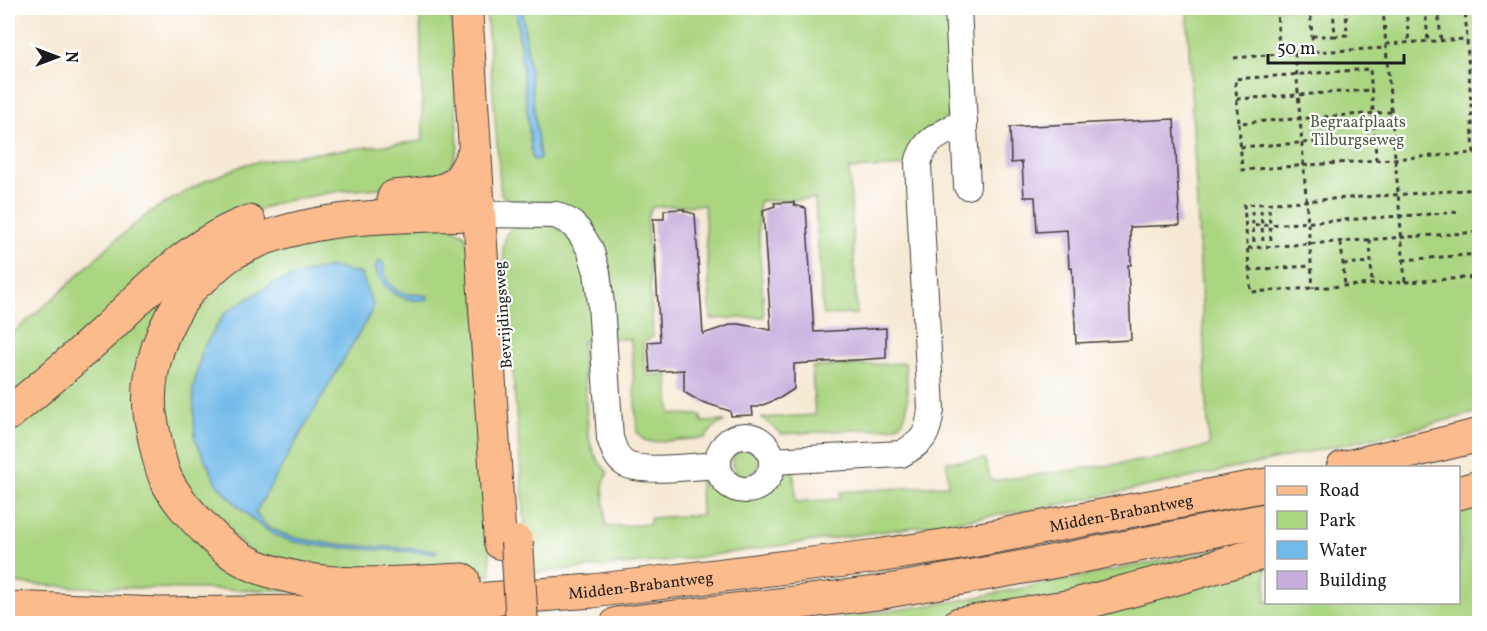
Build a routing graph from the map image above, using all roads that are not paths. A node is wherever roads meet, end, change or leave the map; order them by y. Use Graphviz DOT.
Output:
graph roads {
  1 [pos="466,8"];
  2 [pos="481,8"];
  3 [pos="958,8"];
  4 [pos="964,122"];
  5 [pos="475,152"];
  6 [pos="967,186"];
  7 [pos="487,214"];
  8 [pos="8,414"];
  9 [pos="1479,435"];
  10 [pos="772,461"];
  11 [pos="718,465"];
  12 [pos="1351,466"];
  13 [pos="1479,470"];
  14 [pos="1460,475"];
  15 [pos="1265,485"];
  16 [pos="1479,487"];
  17 [pos="1460,492"];
  18 [pos="1265,520"];
  19 [pos="508,543"];
  20 [pos="1265,552"];
  21 [pos="592,591"];
  22 [pos="8,608"];
  23 [pos="505,624"];
  24 [pos="522,624"];
  25 [pos="617,624"];
  26 [pos="959,624"];
  1 -- 5 [label="main road, Bevrijdingsweg"];
  2 -- 7 [label="main road, Bevrijdingsweg"];
  3 -- 4 [label="lane"];
  4 -- 6 [label="lane"];
  4 -- 10 [label="lane"];
  5 -- 7 [label="main road, Bevrijdingsweg"];
  5 -- 8 [label="highway"];
  7 -- 11 [label="lane"];
  7 -- 19 [label="main road, Bevrijdingsweg"];
  7 -- 21 [label="highway"];
  9 -- 12 [label="highway"];
  10 -- 11 [label="lane"];
  10 -- 11 [label="lane"];
  13 -- 14 [label="highway"];
  15 -- 21 [label="highway, Midden-Brabantweg"];
  16 -- 17 [label="highway"];
  18 -- 25 [label="highway"];
  19 -- 23 [label="main road, Bevrijdingsweg"];
  19 -- 24 [label="main road, Bevrijdingsweg, bridge"];
  20 -- 26 [label="highway"];
  21 -- 22 [label="highway, Midden-Brabantweg"];
}
